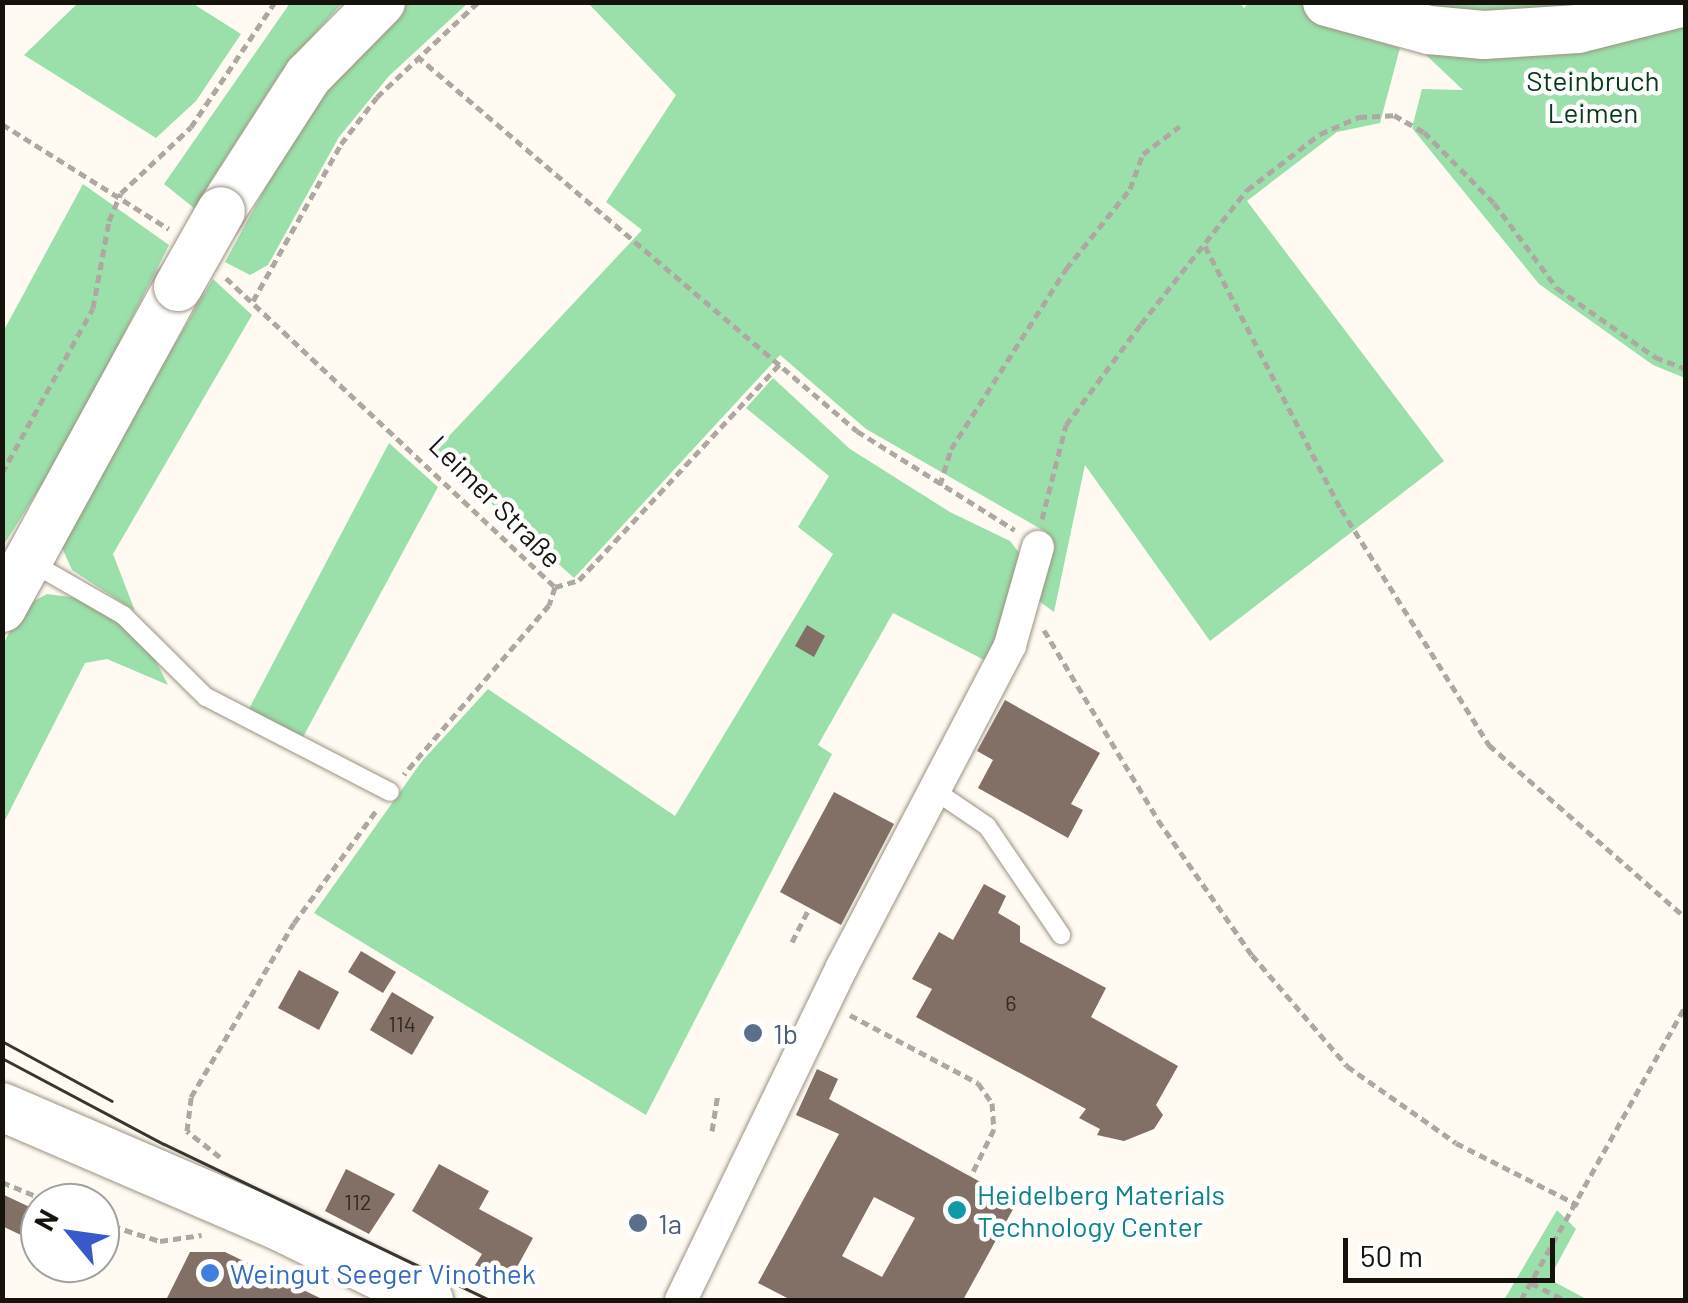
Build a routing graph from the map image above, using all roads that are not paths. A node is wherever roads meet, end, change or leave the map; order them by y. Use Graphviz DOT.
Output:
graph roads {
  1 [pos="381,2"];
  2 [pos="1327,2"];
  3 [pos="1685,2"];
  4 [pos="1038,546"];
  5 [pos="29,560"];
  6 [pos="2,608"];
  7 [pos="934,790"];
  8 [pos="390,792"];
  9 [pos="1062,936"];
  10 [pos="2,1107"];
  11 [pos="429,1300"];
  12 [pos="681,1300"];
  1 -- 5 [label="main road, bridge"];
  2 -- 3 [label="main road"];
  4 -- 7 [label="street"];
  5 -- 6 [label="main road"];
  5 -- 8 [label="lane"];
  7 -- 9 [label="lane"];
  7 -- 12 [label="street"];
  10 -- 11 [label="main road"];
}
